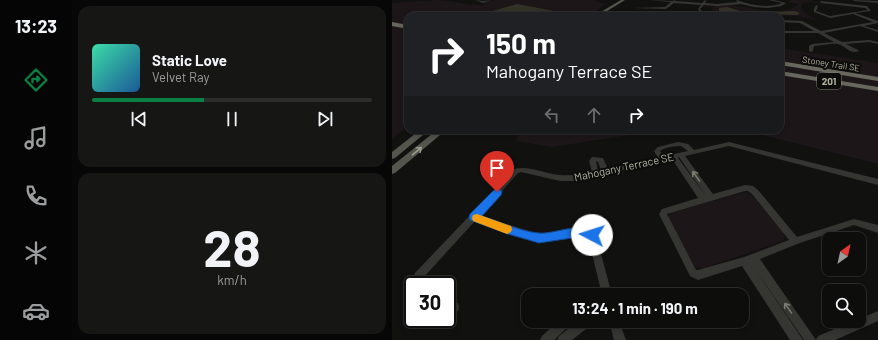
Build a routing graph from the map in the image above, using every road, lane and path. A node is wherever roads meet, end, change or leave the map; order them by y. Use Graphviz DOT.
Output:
graph roads {
  1 [pos="476,0"];
  2 [pos="490,0"];
  3 [pos="616,0"];
  4 [pos="623,0"];
  5 [pos="649,0"];
  6 [pos="658,0"];
  7 [pos="735,0"];
  8 [pos="770,0"];
  9 [pos="854,0"];
  10 [pos="859,0"];
  11 [pos="674,1"];
  12 [pos="702,2"];
  13 [pos="821,2"];
  14 [pos="878,2"];
  15 [pos="740,3"];
  16 [pos="817,6"];
  17 [pos="633,8"];
  18 [pos="605,10"];
  19 [pos="596,12"];
  20 [pos="603,12"];
  21 [pos="700,12"];
  22 [pos="847,13"];
  23 [pos="784,21"];
  24 [pos="876,22"];
  25 [pos="392,23"];
  26 [pos="404,25"];
  27 [pos="860,25"];
  28 [pos="820,31"];
  29 [pos="878,31"];
  30 [pos="784,32"];
  31 [pos="878,43"];
  32 [pos="843,44"];
  33 [pos="811,51"];
  34 [pos="784,64"];
  35 [pos="784,67"];
  36 [pos="784,75"];
  37 [pos="784,78"];
  38 [pos="878,80"];
  39 [pos="878,91"];
  40 [pos="420,134"];
  41 [pos="437,134"];
  42 [pos="693,152"];
  43 [pos="392,156"];
  44 [pos="678,156"];
  45 [pos="662,160"];
  46 [pos="392,171"];
  47 [pos="606,173"];
  48 [pos="596,174"];
  49 [pos="878,182"];
  50 [pos="707,198"];
  51 [pos="474,217"];
  52 [pos="878,229"];
  53 [pos="795,241"];
  54 [pos="748,259"];
  55 [pos="418,276"];
  56 [pos="605,288"];
  57 [pos="878,316"];
  58 [pos="559,328"];
  59 [pos="578,328"];
  60 [pos="616,328"];
  61 [pos="546,340"];
  62 [pos="563,340"];
  63 [pos="620,340"];
  64 [pos="797,340"];
  65 [pos="811,340"];
  66 [pos="822,340"];
  1 -- 2 [label="street"];
  3 -- 19 [label="main road"];
  4 -- 18 [label="main road"];
  5 -- 11 [label="street"];
  6 -- 11 [label="street"];
  7 -- 15 [label="street"];
  8 -- 15 [label="street"];
  9 -- 10 [label="street"];
  10 -- 14 [label="street"];
  11 -- 12 [label="street"];
  11 -- 17 [label="street"];
  12 -- 15 [label="street"];
  12 -- 21 [label="street"];
  13 -- 22 [label="street"];
  16 -- 22 [label="street"];
  18 -- 20 [label="main road"];
  22 -- 24 [label="street"];
  23 -- 28 [label="street"];
  24 -- 27 [label="street"];
  25 -- 26 [label="highway"];
  27 -- 28 [label="street"];
  27 -- 29 [label="street"];
  28 -- 30 [label="street"];
  28 -- 32 [label="street"];
  31 -- 32 [label="street"];
  32 -- 33 [label="street"];
  34 -- 38 [label="highway"];
  35 -- 38 [label="highway, Stoney Trail SE / 201"];
  36 -- 39 [label="highway, Stoney Trail SE / 201"];
  37 -- 39 [label="highway"];
  40 -- 43 [label="main road"];
  46 -- 41 [label="main road, one-way"];
  42 -- 44 [label="street, Mahogany Terrace SE"];
  42 -- 45 [label="street"];
  42 -- 49 [label="street, Mahogany Terrace SE"];
  44 -- 45 [label="street, Mahogany Terrace SE"];
  44 -- 50 [label="street"];
  45 -- 47 [label="street, Mahogany Terrace SE"];
  47 -- 48 [label="street, Mahogany Terrace SE"];
  47 -- 48 [label="street"];
  48 -- 51 [label="street, Mahogany Terrace SE"];
  50 -- 53 [label="street"];
  50 -- 54 [label="street"];
  51 -- 55 [label="street"];
  51 -- 56 [label="street"];
  52 -- 53 [label="street"];
  53 -- 54 [label="street"];
  54 -- 64 [label="street"];
  65 -- 54 [label="street, one-way"];
  57 -- 66 [label="street"];
  58 -- 61 [label="street"];
  59 -- 62 [label="street"];
  60 -- 63 [label="street"];
}
